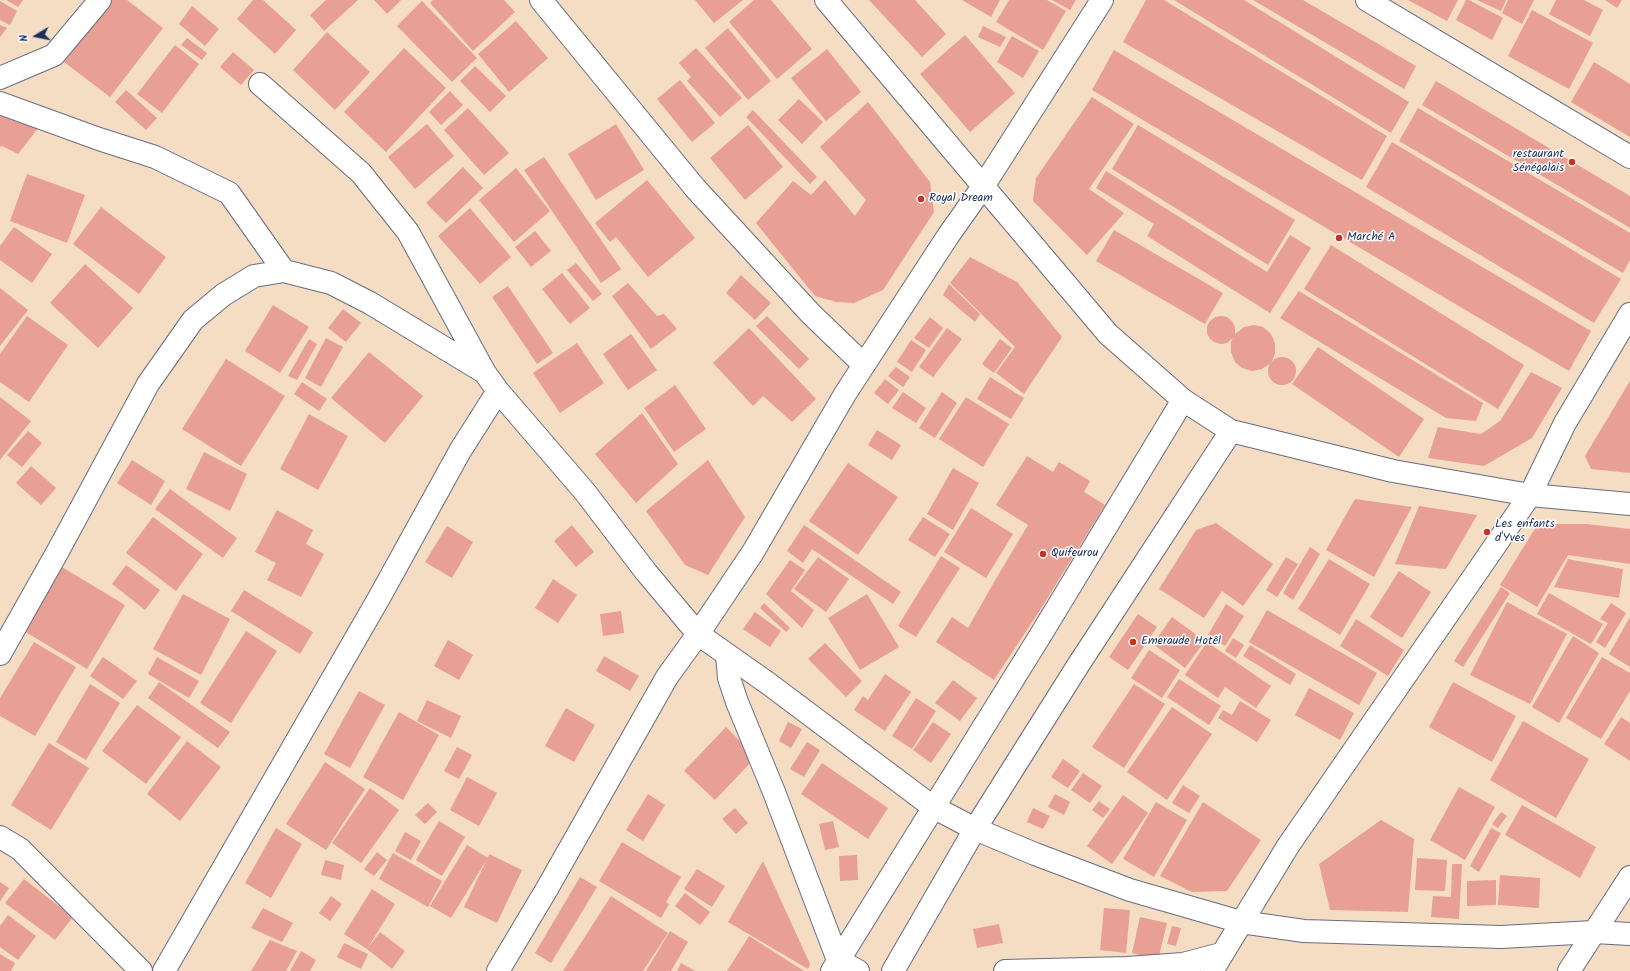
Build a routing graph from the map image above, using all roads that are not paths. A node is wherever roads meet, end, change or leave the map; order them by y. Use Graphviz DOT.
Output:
graph roads {
  1 [pos="100,0"];
  2 [pos="541,0"];
  3 [pos="826,0"];
  4 [pos="1102,0"];
  5 [pos="1367,0"];
  6 [pos="0,78"];
  7 [pos="260,84"];
  8 [pos="0,103"];
  9 [pos="1630,157"];
  10 [pos="984,185"];
  11 [pos="284,271"];
  12 [pos="1630,314"];
  13 [pos="864,365"];
  14 [pos="485,373"];
  15 [pos="498,391"];
  16 [pos="1183,400"];
  17 [pos="1230,430"];
  18 [pos="1530,495"];
  19 [pos="1630,504"];
  20 [pos="698,634"];
  21 [pos="0,654"];
  22 [pos="727,655"];
  23 [pos="933,807"];
  24 [pos="975,830"];
  25 [pos="0,837"];
  26 [pos="1630,877"];
  27 [pos="1241,922"];
  28 [pos="1594,932"];
  29 [pos="1630,934"];
  30 [pos="1217,962"];
  31 [pos="835,966"];
  32 [pos="141,971"];
  33 [pos="164,971"];
  34 [pos="498,971"];
  35 [pos="858,971"];
  36 [pos="893,971"];
  37 [pos="1005,971"];
  38 [pos="1569,971"];
  1 -- 6 [label="street"];
  2 -- 13 [label="street"];
  3 -- 10 [label="street"];
  4 -- 10 [label="street"];
  5 -- 9 [label="street"];
  7 -- 14 [label="street"];
  8 -- 11 [label="street"];
  10 -- 13 [label="street"];
  10 -- 16 [label="street"];
  11 -- 14 [label="street"];
  11 -- 21 [label="street"];
  12 -- 18 [label="street"];
  13 -- 20 [label="street"];
  14 -- 15 [label="street"];
  15 -- 20 [label="street"];
  15 -- 33 [label="street"];
  16 -- 17 [label="street"];
  16 -- 23 [label="street"];
  17 -- 18 [label="street"];
  17 -- 24 [label="street"];
  18 -- 19 [label="street"];
  18 -- 27 [label="street"];
  20 -- 22 [label="street"];
  20 -- 34 [label="street"];
  22 -- 23 [label="street"];
  22 -- 31 [label="street"];
  23 -- 24 [label="street"];
  23 -- 31 [label="street"];
  24 -- 27 [label="street"];
  24 -- 36 [label="street"];
  25 -- 32 [label="street"];
  26 -- 28 [label="street"];
  27 -- 28 [label="street"];
  27 -- 30 [label="street"];
  28 -- 29 [label="street"];
  28 -- 38 [label="street"];
  30 -- 37 [label="street"];
  31 -- 35 [label="street"];
}
